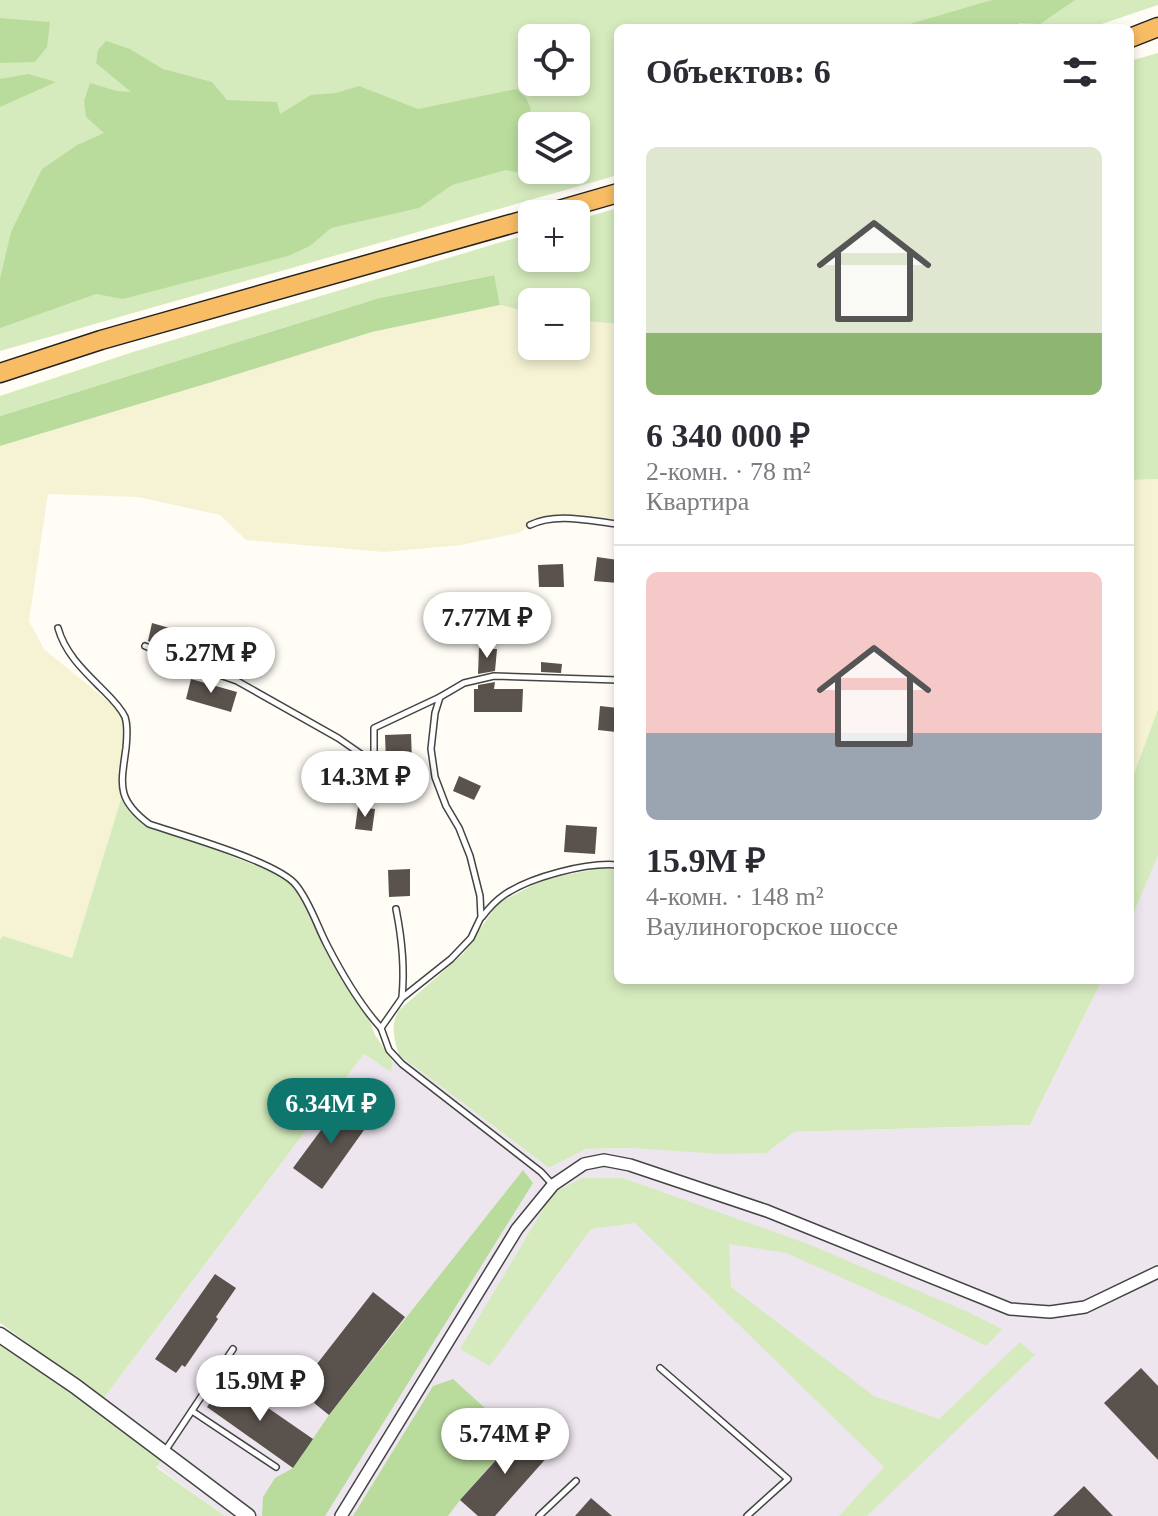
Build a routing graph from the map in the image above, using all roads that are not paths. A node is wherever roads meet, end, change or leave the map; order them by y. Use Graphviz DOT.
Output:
graph roads {
  1 [pos="1158,27"];
  2 [pos="1134,36"];
  3 [pos="614,194"];
  4 [pos="590,201"];
  5 [pos="518,222"];
  6 [pos="0,373"];
  7 [pos="614,524"];
  8 [pos="530,525"];
  9 [pos="58,628"];
  10 [pos="145,646"];
  11 [pos="614,680"];
  12 [pos="440,697"];
  13 [pos="614,865"];
  14 [pos="396,909"];
  15 [pos="481,917"];
  16 [pos="402,998"];
  17 [pos="381,1028"];
  18 [pos="553,1185"];
  19 [pos="1158,1272"];
  20 [pos="0,1335"];
  21 [pos="233,1349"];
  22 [pos="660,1368"];
  23 [pos="192,1411"];
  24 [pos="164,1452"];
  25 [pos="276,1467"];
  26 [pos="576,1481"];
  27 [pos="248,1516"];
  28 [pos="341,1516"];
  29 [pos="539,1516"];
  30 [pos="747,1516"];
  1 -- 2 [label="highway"];
  3 -- 4 [label="highway"];
  5 -- 6 [label="highway"];
  7 -- 8 [label="lane"];
  9 -- 17 [label="lane"];
  10 -- 12 [label="lane"];
  11 -- 12 [label="lane"];
  12 -- 15 [label="lane"];
  13 -- 15 [label="lane"];
  14 -- 16 [label="lane"];
  15 -- 16 [label="lane"];
  16 -- 17 [label="lane"];
  17 -- 18 [label="lane"];
  18 -- 19 [label="street"];
  18 -- 28 [label="street"];
  20 -- 24 [label="street"];
  21 -- 23 [label="lane"];
  22 -- 30 [label="lane"];
  23 -- 24 [label="lane"];
  23 -- 25 [label="lane"];
  24 -- 27 [label="street"];
  26 -- 29 [label="lane"];
}
